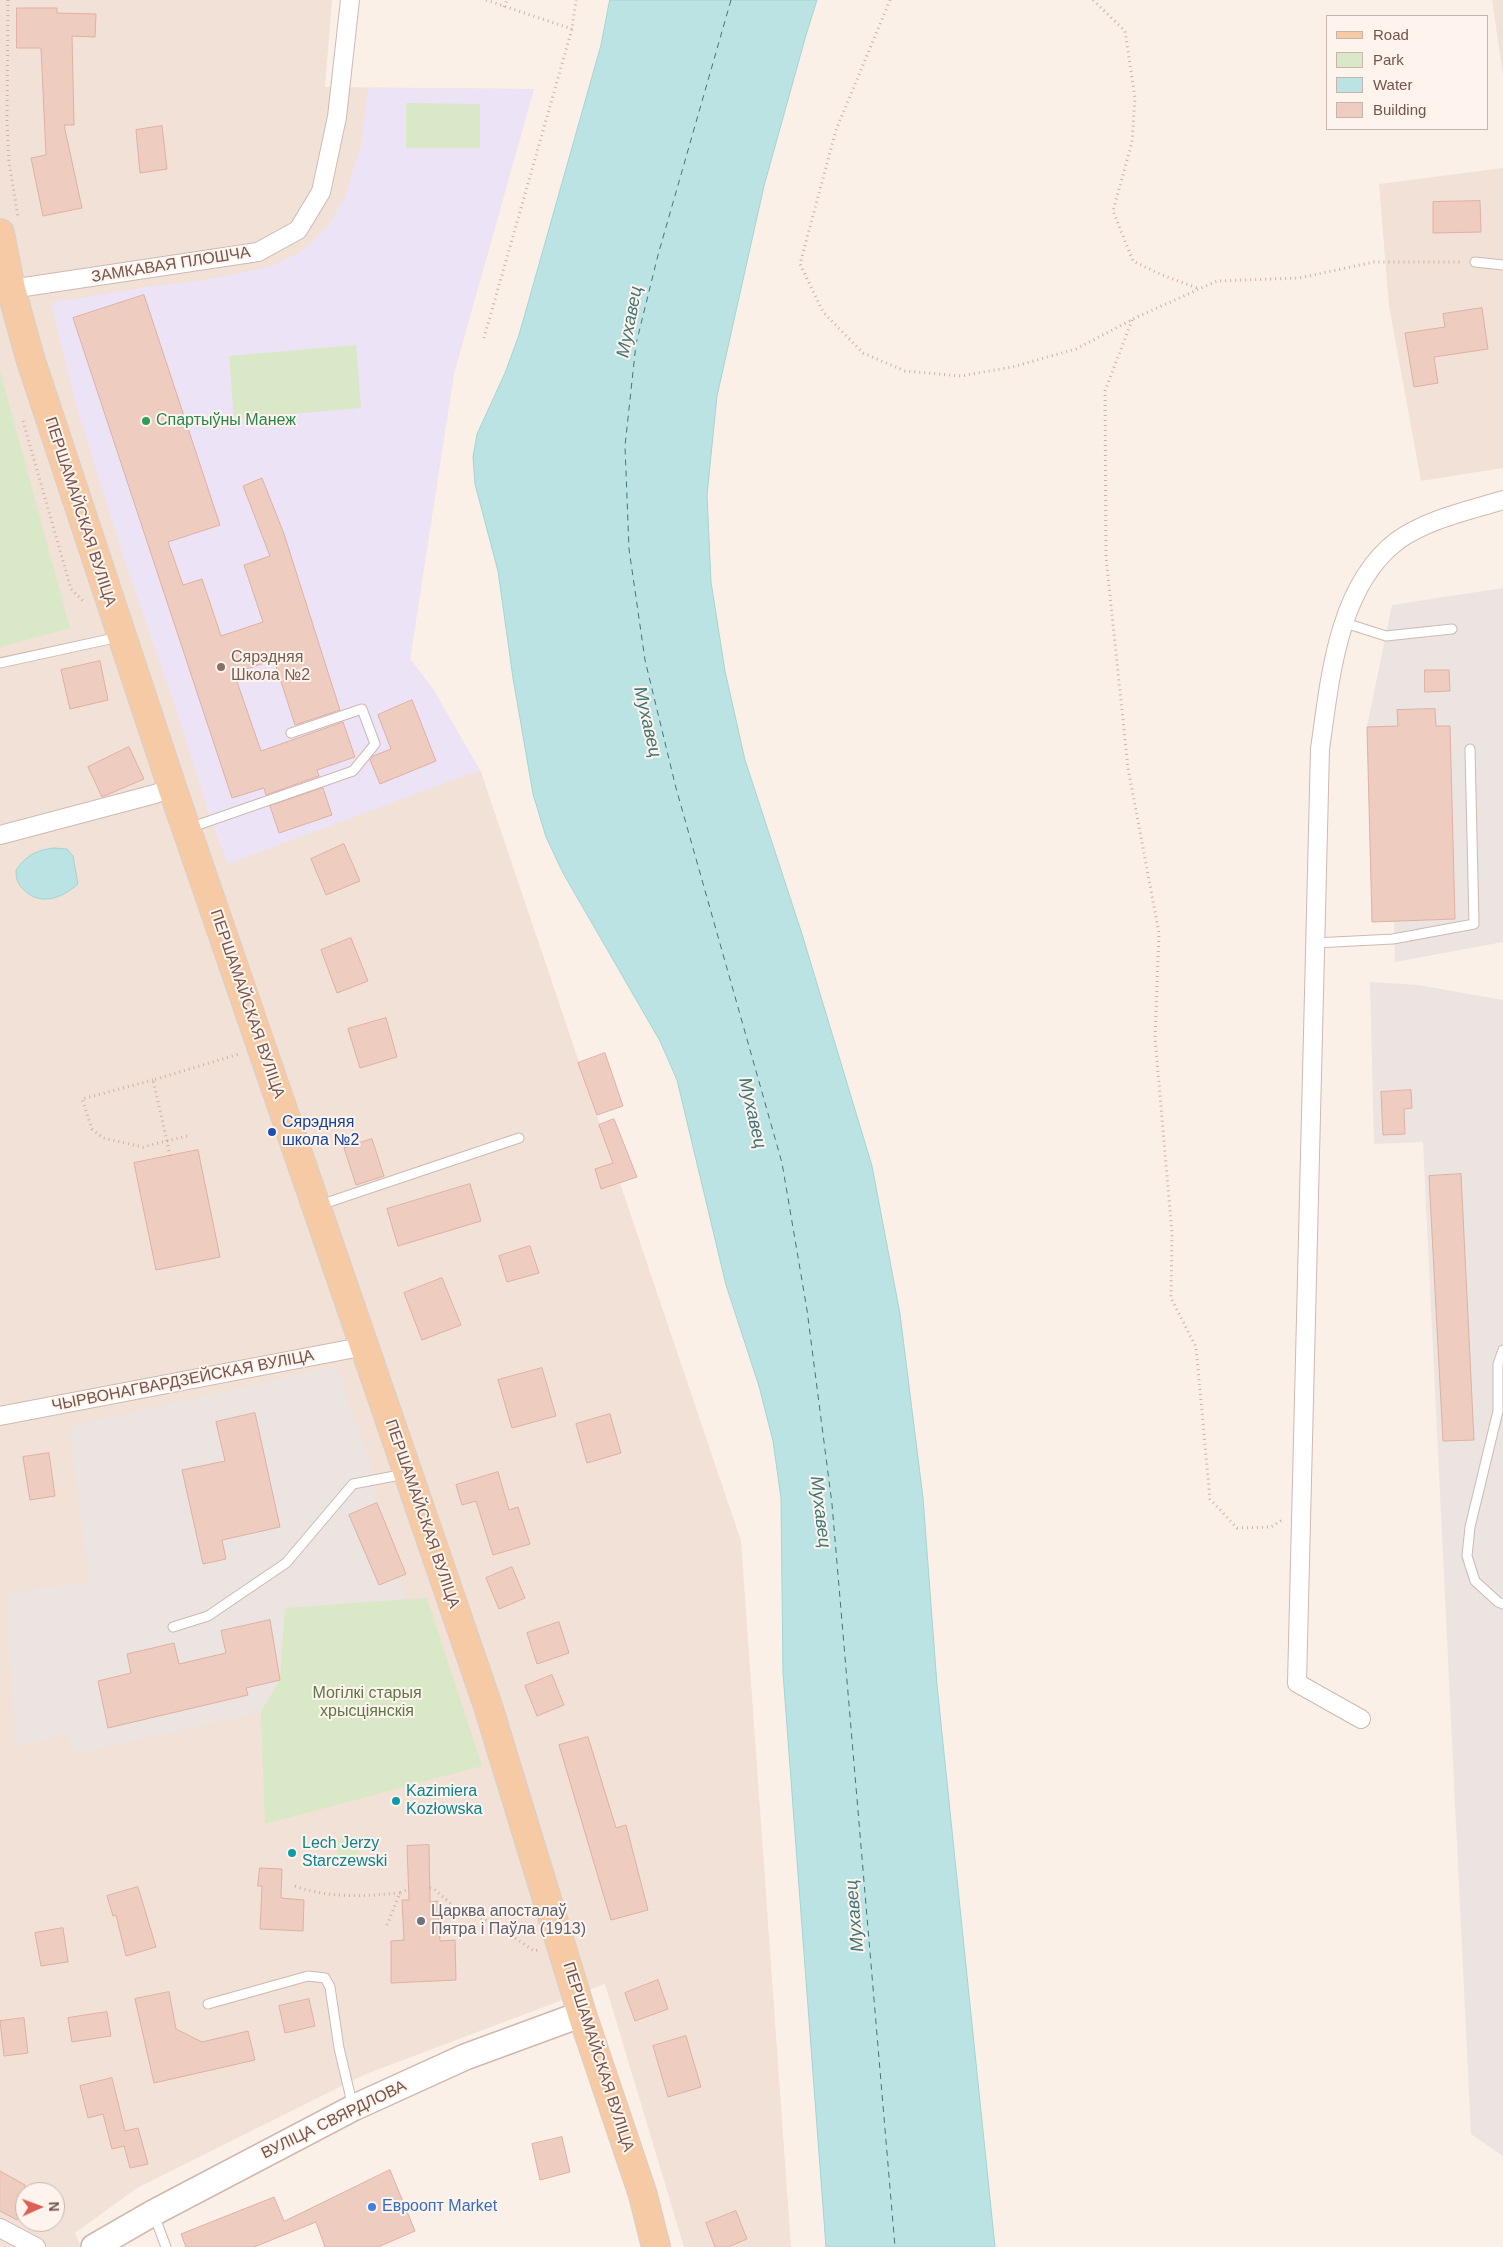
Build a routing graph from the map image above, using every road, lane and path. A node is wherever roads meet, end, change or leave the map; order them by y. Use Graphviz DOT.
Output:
graph roads {
  1 [pos="8,0"];
  2 [pos="350,0"];
  3 [pos="486,0"];
  4 [pos="507,0"];
  5 [pos="576,0"];
  6 [pos="890,0"];
  7 [pos="1093,0"];
  8 [pos="504,8"];
  9 [pos="572,29"];
  10 [pos="9,226"];
  11 [pos="1475,262"];
  12 [pos="1503,265"];
  13 [pos="11,289"];
  14 [pos="1200,289"];
  15 [pos="1132,320"];
  16 [pos="484,338"];
  17 [pos="22,418"];
  18 [pos="1503,500"];
  19 [pos="88,607"];
  20 [pos="1345,623"];
  21 [pos="1452,629"];
  22 [pos="121,636"];
  23 [pos="0,664"];
  24 [pos="291,732"];
  25 [pos="1470,749"];
  26 [pos="172,787"];
  27 [pos="186,829"];
  28 [pos="0,835"];
  29 [pos="1315,943"];
  30 [pos="244,1052"];
  31 [pos="153,1080"];
  32 [pos="191,1135"];
  33 [pos="519,1138"];
  34 [pos="167,1141"];
  35 [pos="170,1156"];
  36 [pos="317,1206"];
  37 [pos="366,1346"];
  38 [pos="1503,1350"];
  39 [pos="0,1416"];
  40 [pos="408,1474"];
  41 [pos="1301,1507"];
  42 [pos="1503,1604"];
  43 [pos="173,1627"];
  44 [pos="1361,1719"];
  45 [pos="295,1886"];
  46 [pos="430,1888"];
  47 [pos="408,1889"];
  48 [pos="400,1893"];
  49 [pos="387,1925"];
  50 [pos="541,1949"];
  51 [pos="208,2004"];
  52 [pos="582,2014"];
  53 [pos="353,2108"];
  54 [pos="153,2213"];
  55 [pos="0,2228"];
  56 [pos="36,2247"];
  57 [pos="94,2247"];
  58 [pos="166,2247"];
  59 [pos="656,2247"];
  1 -- 10 [label="path"];
  2 -- 13 [label="street, ЗАМКАВАЯ ПЛОШЧА"];
  3 -- 8 [label="path"];
  4 -- 8 [label="path"];
  5 -- 9 [label="path"];
  6 -- 15 [label="path"];
  7 -- 14 [label="path"];
  8 -- 9 [label="path"];
  9 -- 16 [label="path"];
  10 -- 13 [label="main road, ПЕРШАМАЙСКАЯ ВУЛІЦА"];
  11 -- 12 [label="lane"];
  11 -- 14 [label="path"];
  13 -- 22 [label="main road, ПЕРШАМАЙСКАЯ ВУЛІЦА"];
  14 -- 15 [label="path"];
  15 -- 41 [label="path"];
  17 -- 19 [label="path"];
  18 -- 20 [label="street"];
  20 -- 21 [label="lane"];
  20 -- 29 [label="street"];
  22 -- 23 [label="lane"];
  22 -- 26 [label="main road, ПЕРШАМАЙСКАЯ ВУЛІЦА"];
  24 -- 27 [label="lane"];
  25 -- 29 [label="lane"];
  26 -- 27 [label="main road, ПЕРШАМАЙСКАЯ ВУЛІЦА"];
  26 -- 28 [label="street"];
  27 -- 36 [label="main road, ПЕРШАМАЙСКАЯ ВУЛІЦА"];
  29 -- 41 [label="street"];
  30 -- 31 [label="path"];
  31 -- 34 [label="path"];
  31 -- 34 [label="path"];
  32 -- 34 [label="path"];
  33 -- 36 [label="lane"];
  34 -- 35 [label="path"];
  36 -- 37 [label="main road, ПЕРШАМАЙСКАЯ ВУЛІЦА"];
  37 -- 39 [label="street, ЧЫРВОНАГВАРДЗЕЙСКАЯ ВУЛІЦА"];
  37 -- 40 [label="main road, ПЕРШАМАЙСКАЯ ВУЛІЦА"];
  38 -- 42 [label="lane"];
  40 -- 43 [label="lane"];
  40 -- 52 [label="main road, ПЕРШАМАЙСКАЯ ВУЛІЦА"];
  41 -- 44 [label="street"];
  45 -- 48 [label="path"];
  46 -- 50 [label="path"];
  47 -- 48 [label="path"];
  48 -- 49 [label="path"];
  51 -- 53 [label="lane"];
  52 -- 53 [label="main road, ВУЛІЦА СВЯРДЛОВА"];
  52 -- 59 [label="main road, ПЕРШАМАЙСКАЯ ВУЛІЦА"];
  53 -- 54 [label="main road, ВУЛІЦА СВЯРДЛОВА"];
  54 -- 57 [label="main road, ВУЛІЦА СВЯРДЛОВА"];
  54 -- 58 [label="lane"];
  55 -- 56 [label="street"];
}
